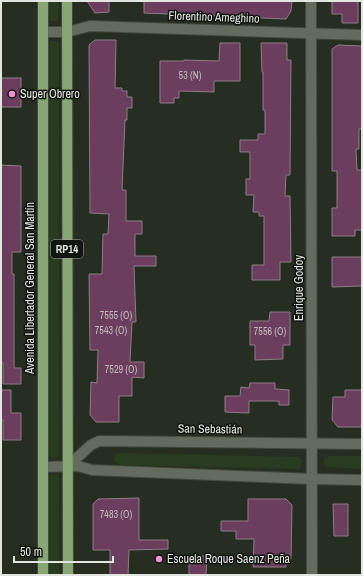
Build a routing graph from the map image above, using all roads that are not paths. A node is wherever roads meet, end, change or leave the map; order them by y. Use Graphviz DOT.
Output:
graph roads {
  1 [pos="43,1"];
  2 [pos="67,1"];
  3 [pos="311,1"];
  4 [pos="43,32"];
  5 [pos="66,32"];
  6 [pos="311,34"];
  7 [pos="362,35"];
  8 [pos="313,444"];
  9 [pos="362,444"];
  10 [pos="43,467"];
  11 [pos="67,467"];
  12 [pos="312,479"];
  13 [pos="362,480"];
  14 [pos="43,575"];
  15 [pos="68,575"];
  16 [pos="312,575"];
  1 -- 4 [label="main road, Avenida Libertador General San Martín / RP14"];
  2 -- 5 [label="main road, RP14"];
  3 -- 6 [label="street, Enrique Godoy"];
  4 -- 5 [label="street, Florentino Ameghino"];
  4 -- 10 [label="main road, Avenida Libertador General San Martín / RP14"];
  5 -- 6 [label="street, Florentino Ameghino"];
  5 -- 11 [label="main road, RP14"];
  6 -- 7 [label="street, Florentino Ameghino"];
  6 -- 8 [label="street, Enrique Godoy"];
  8 -- 9 [label="street, San Sebastián"];
  8 -- 11 [label="street, San Sebastián"];
  8 -- 12 [label="street, Enrique Godoy"];
  10 -- 11 [label="street"];
  10 -- 14 [label="main road, Avenida Libertador General San Martín / RP14"];
  11 -- 12 [label="street"];
  11 -- 15 [label="main road, RP14"];
  12 -- 13 [label="street"];
  12 -- 16 [label="street, Enrique Godoy"];
}
